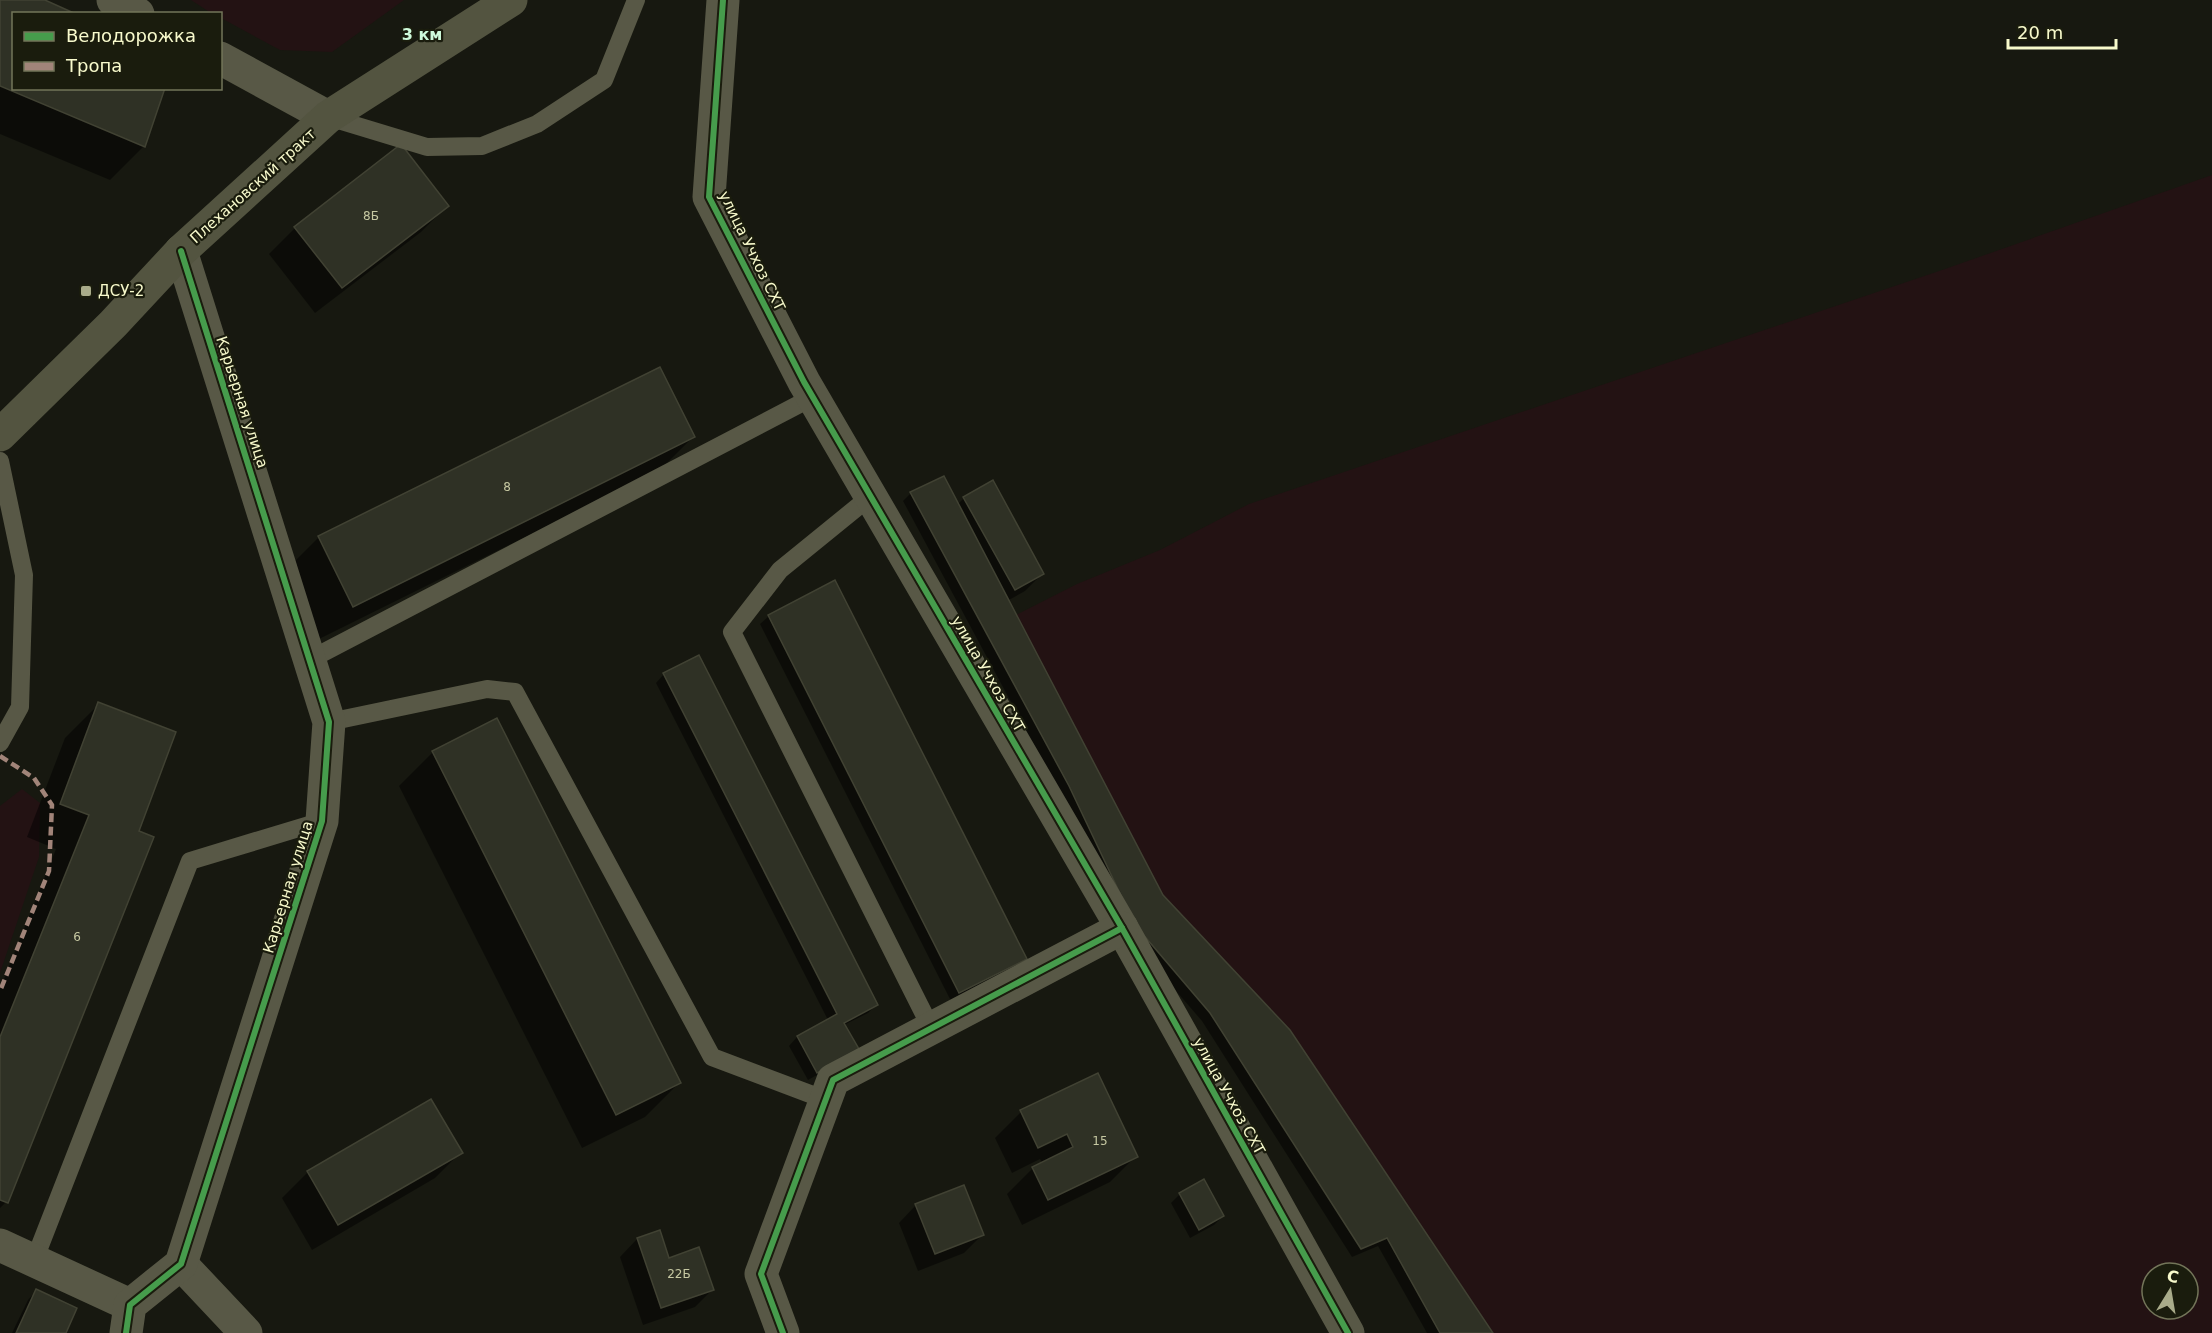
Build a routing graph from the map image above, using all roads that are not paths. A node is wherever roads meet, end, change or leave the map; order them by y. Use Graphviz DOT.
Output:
graph roads {
  1 [pos="113,0"];
  2 [pos="511,0"];
  3 [pos="636,0"];
  4 [pos="723,0"];
  5 [pos="134,12"];
  6 [pos="222,59"];
  7 [pos="328,117"];
  8 [pos="181,251"];
  9 [pos="813,397"];
  10 [pos="0,435"];
  11 [pos="0,460"];
  12 [pos="871,496"];
  13 [pos="311,659"];
  14 [pos="329,722"];
  15 [pos="0,743"];
  16 [pos="322,821"];
  17 [pos="1122,928"];
  18 [pos="931,1028"];
  19 [pos="825,1100"];
  20 [pos="0,1245"];
  21 [pos="34,1261"];
  22 [pos="181,1264"];
  23 [pos="128,1319"];
  24 [pos="246,1333"];
  25 [pos="783,1333"];
  26 [pos="1348,1333"];
  1 -- 5 [label="street"];
  2 -- 7 [label="street, Плехановский тракт"];
  3 -- 7 [label="lane"];
  4 -- 9 [label="street, улица Учхоз СХТ"];
  6 -- 7 [label="street"];
  7 -- 8 [label="street, Плехановский тракт"];
  8 -- 10 [label="street, Плехановский тракт"];
  8 -- 13 [label="street, Карьерная улица"];
  9 -- 12 [label="street, улица Учхоз СХТ"];
  9 -- 13 [label="lane"];
  11 -- 15 [label="lane"];
  12 -- 17 [label="street, улица Учхоз СХТ"];
  12 -- 18 [label="lane"];
  13 -- 14 [label="street, Карьерная улица"];
  14 -- 16 [label="street, Карьерная улица"];
  14 -- 19 [label="lane"];
  16 -- 21 [label="lane"];
  16 -- 22 [label="street, Карьерная улица"];
  17 -- 18 [label="street"];
  17 -- 26 [label="street, улица Учхоз СХТ"];
  18 -- 19 [label="street"];
  19 -- 25 [label="street"];
  20 -- 21 [label="street"];
  21 -- 23 [label="street"];
  22 -- 23 [label="street"];
  22 -- 24 [label="street"];
}
